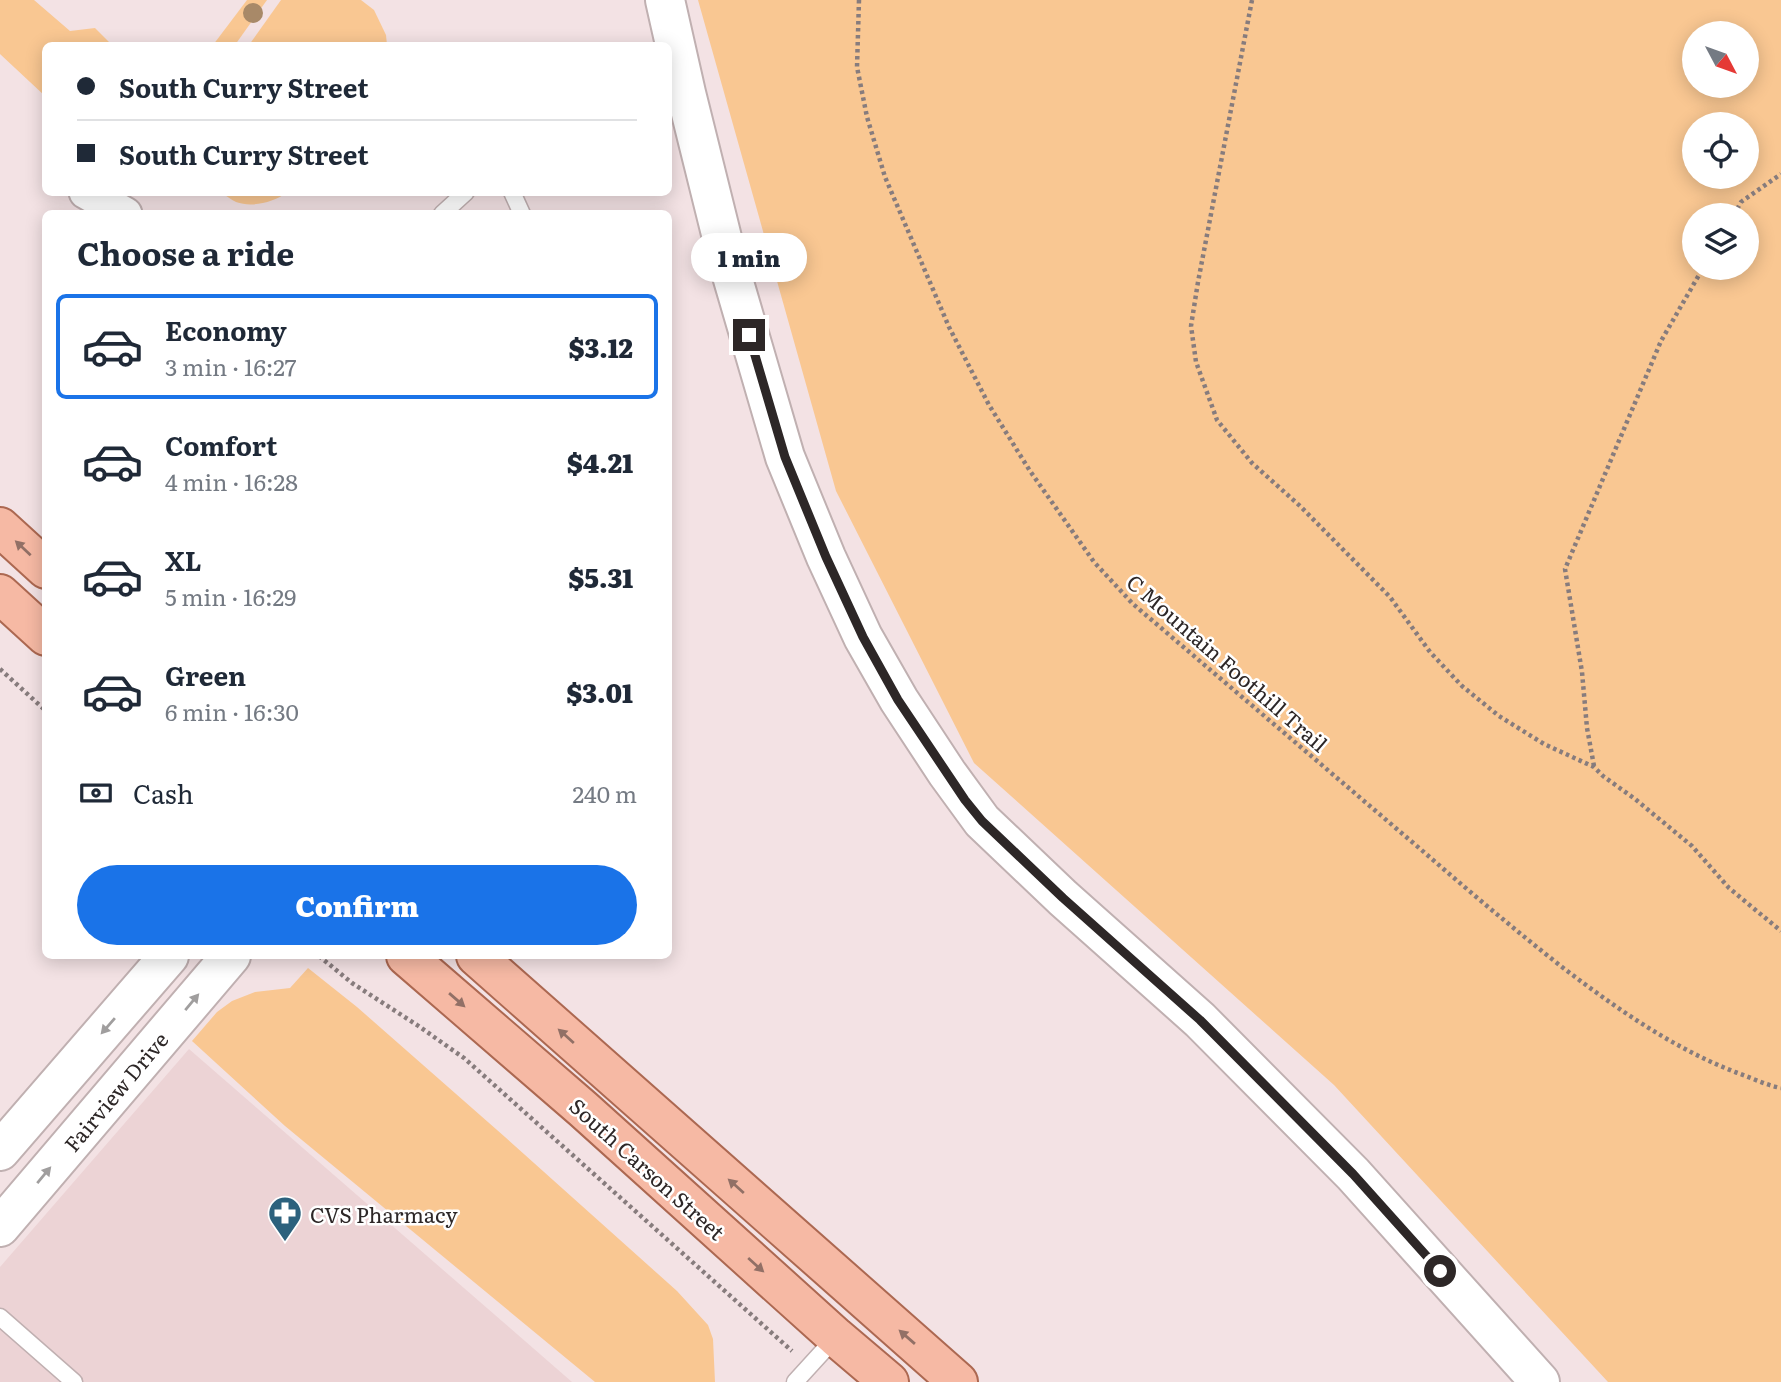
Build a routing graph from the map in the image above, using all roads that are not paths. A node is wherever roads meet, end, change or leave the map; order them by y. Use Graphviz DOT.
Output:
graph roads {
  1 [pos="665,0"];
  2 [pos="93,196"];
  3 [pos="462,196"];
  4 [pos="118,210"];
  5 [pos="446,210"];
  6 [pos="0,527"];
  7 [pos="42,565"];
  8 [pos="0,594"];
  9 [pos="42,632"];
  10 [pos="166,959"];
  11 [pos="228,959"];
  12 [pos="408,959"];
  13 [pos="479,959"];
  14 [pos="0,1152"];
  15 [pos="0,1227"];
  16 [pos="867,1303"];
  17 [pos="0,1317"];
  18 [pos="836,1337"];
  19 [pos="74,1382"];
  20 [pos="795,1382"];
  21 [pos="889,1382"];
  22 [pos="958,1382"];
  23 [pos="1540,1382"];
  1 -- 23 [label="street"];
  2 -- 4 [label="street"];
  3 -- 5 [label="lane"];
  7 -- 6 [label="main road, one-way"];
  8 -- 9 [label="main road"];
  10 -- 14 [label="street, one-way"];
  15 -- 11 [label="street, Fairview Drive, one-way"];
  12 -- 18 [label="main road, South Carson Street, one-way"];
  16 -- 13 [label="main road, one-way"];
  16 -- 18 [label="main road"];
  22 -- 16 [label="main road, one-way"];
  17 -- 19 [label="lane"];
  18 -- 20 [label="lane"];
  18 -- 21 [label="main road, South Carson Street"];
}
